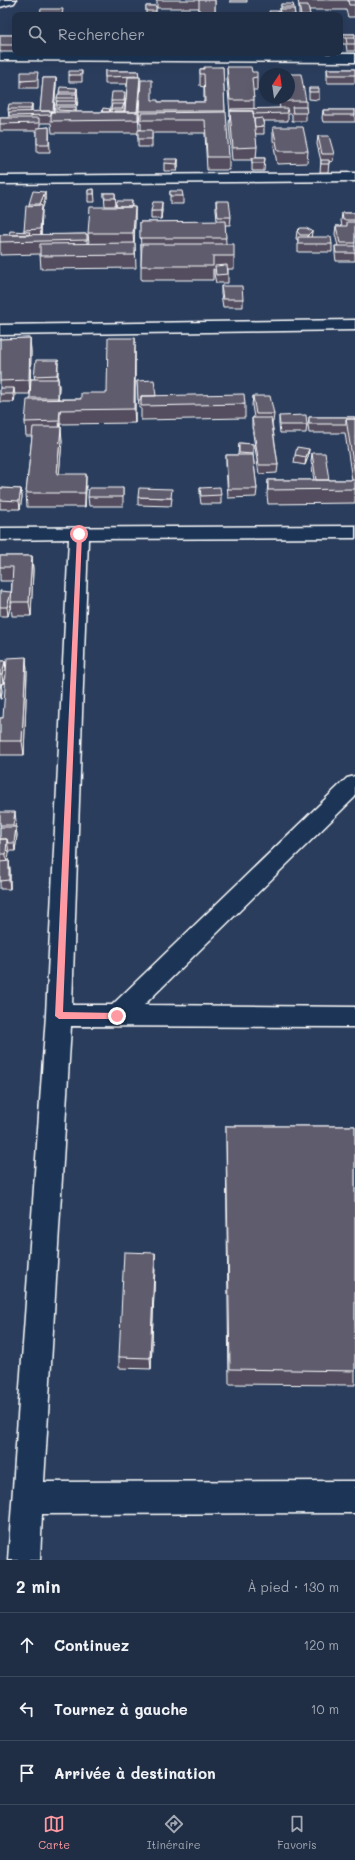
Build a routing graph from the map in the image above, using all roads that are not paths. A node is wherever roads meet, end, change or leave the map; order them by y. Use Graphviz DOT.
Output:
graph roads {
  1 [pos="10,0"];
  2 [pos="0,3"];
  3 [pos="0,56"];
  4 [pos="355,58"];
  5 [pos="355,177"];
  6 [pos="0,180"];
  7 [pos="355,326"];
  8 [pos="0,330"];
  9 [pos="355,532"];
  10 [pos="0,534"];
  11 [pos="79,534"];
  12 [pos="355,784"];
  13 [pos="59,1016"];
  14 [pos="117,1016"];
  15 [pos="355,1017"];
  16 [pos="355,1497"];
  17 [pos="27,1498"];
  18 [pos="24,1560"];
  1 -- 2 [label="street"];
  3 -- 4 [label="street"];
  5 -- 6 [label="street"];
  7 -- 8 [label="street"];
  9 -- 11 [label="street"];
  10 -- 11 [label="street"];
  11 -- 13 [label="street"];
  12 -- 14 [label="street"];
  13 -- 14 [label="street"];
  13 -- 17 [label="street"];
  14 -- 15 [label="street"];
  16 -- 17 [label="street"];
  17 -- 18 [label="street"];
}
